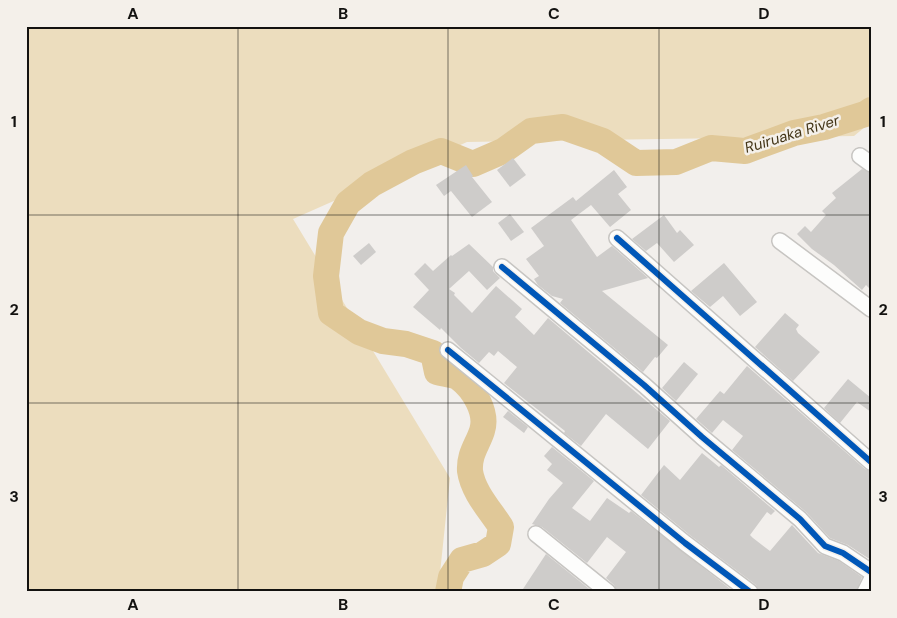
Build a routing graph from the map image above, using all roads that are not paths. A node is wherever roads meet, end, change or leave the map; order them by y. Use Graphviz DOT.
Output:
graph roads {
  1 [pos="617,238"];
  2 [pos="780,241"];
  3 [pos="502,267"];
  4 [pos="871,309"];
  5 [pos="448,350"];
  6 [pos="871,462"];
  7 [pos="536,534"];
  8 [pos="871,572"];
  9 [pos="871,580"];
  10 [pos="608,592"];
  11 [pos="750,592"];
  12 [pos="865,592"];
  1 -- 6 [label="street"];
  2 -- 4 [label="street"];
  3 -- 8 [label="street"];
  5 -- 11 [label="street"];
  7 -- 10 [label="street"];
  9 -- 12 [label="street"];
}
